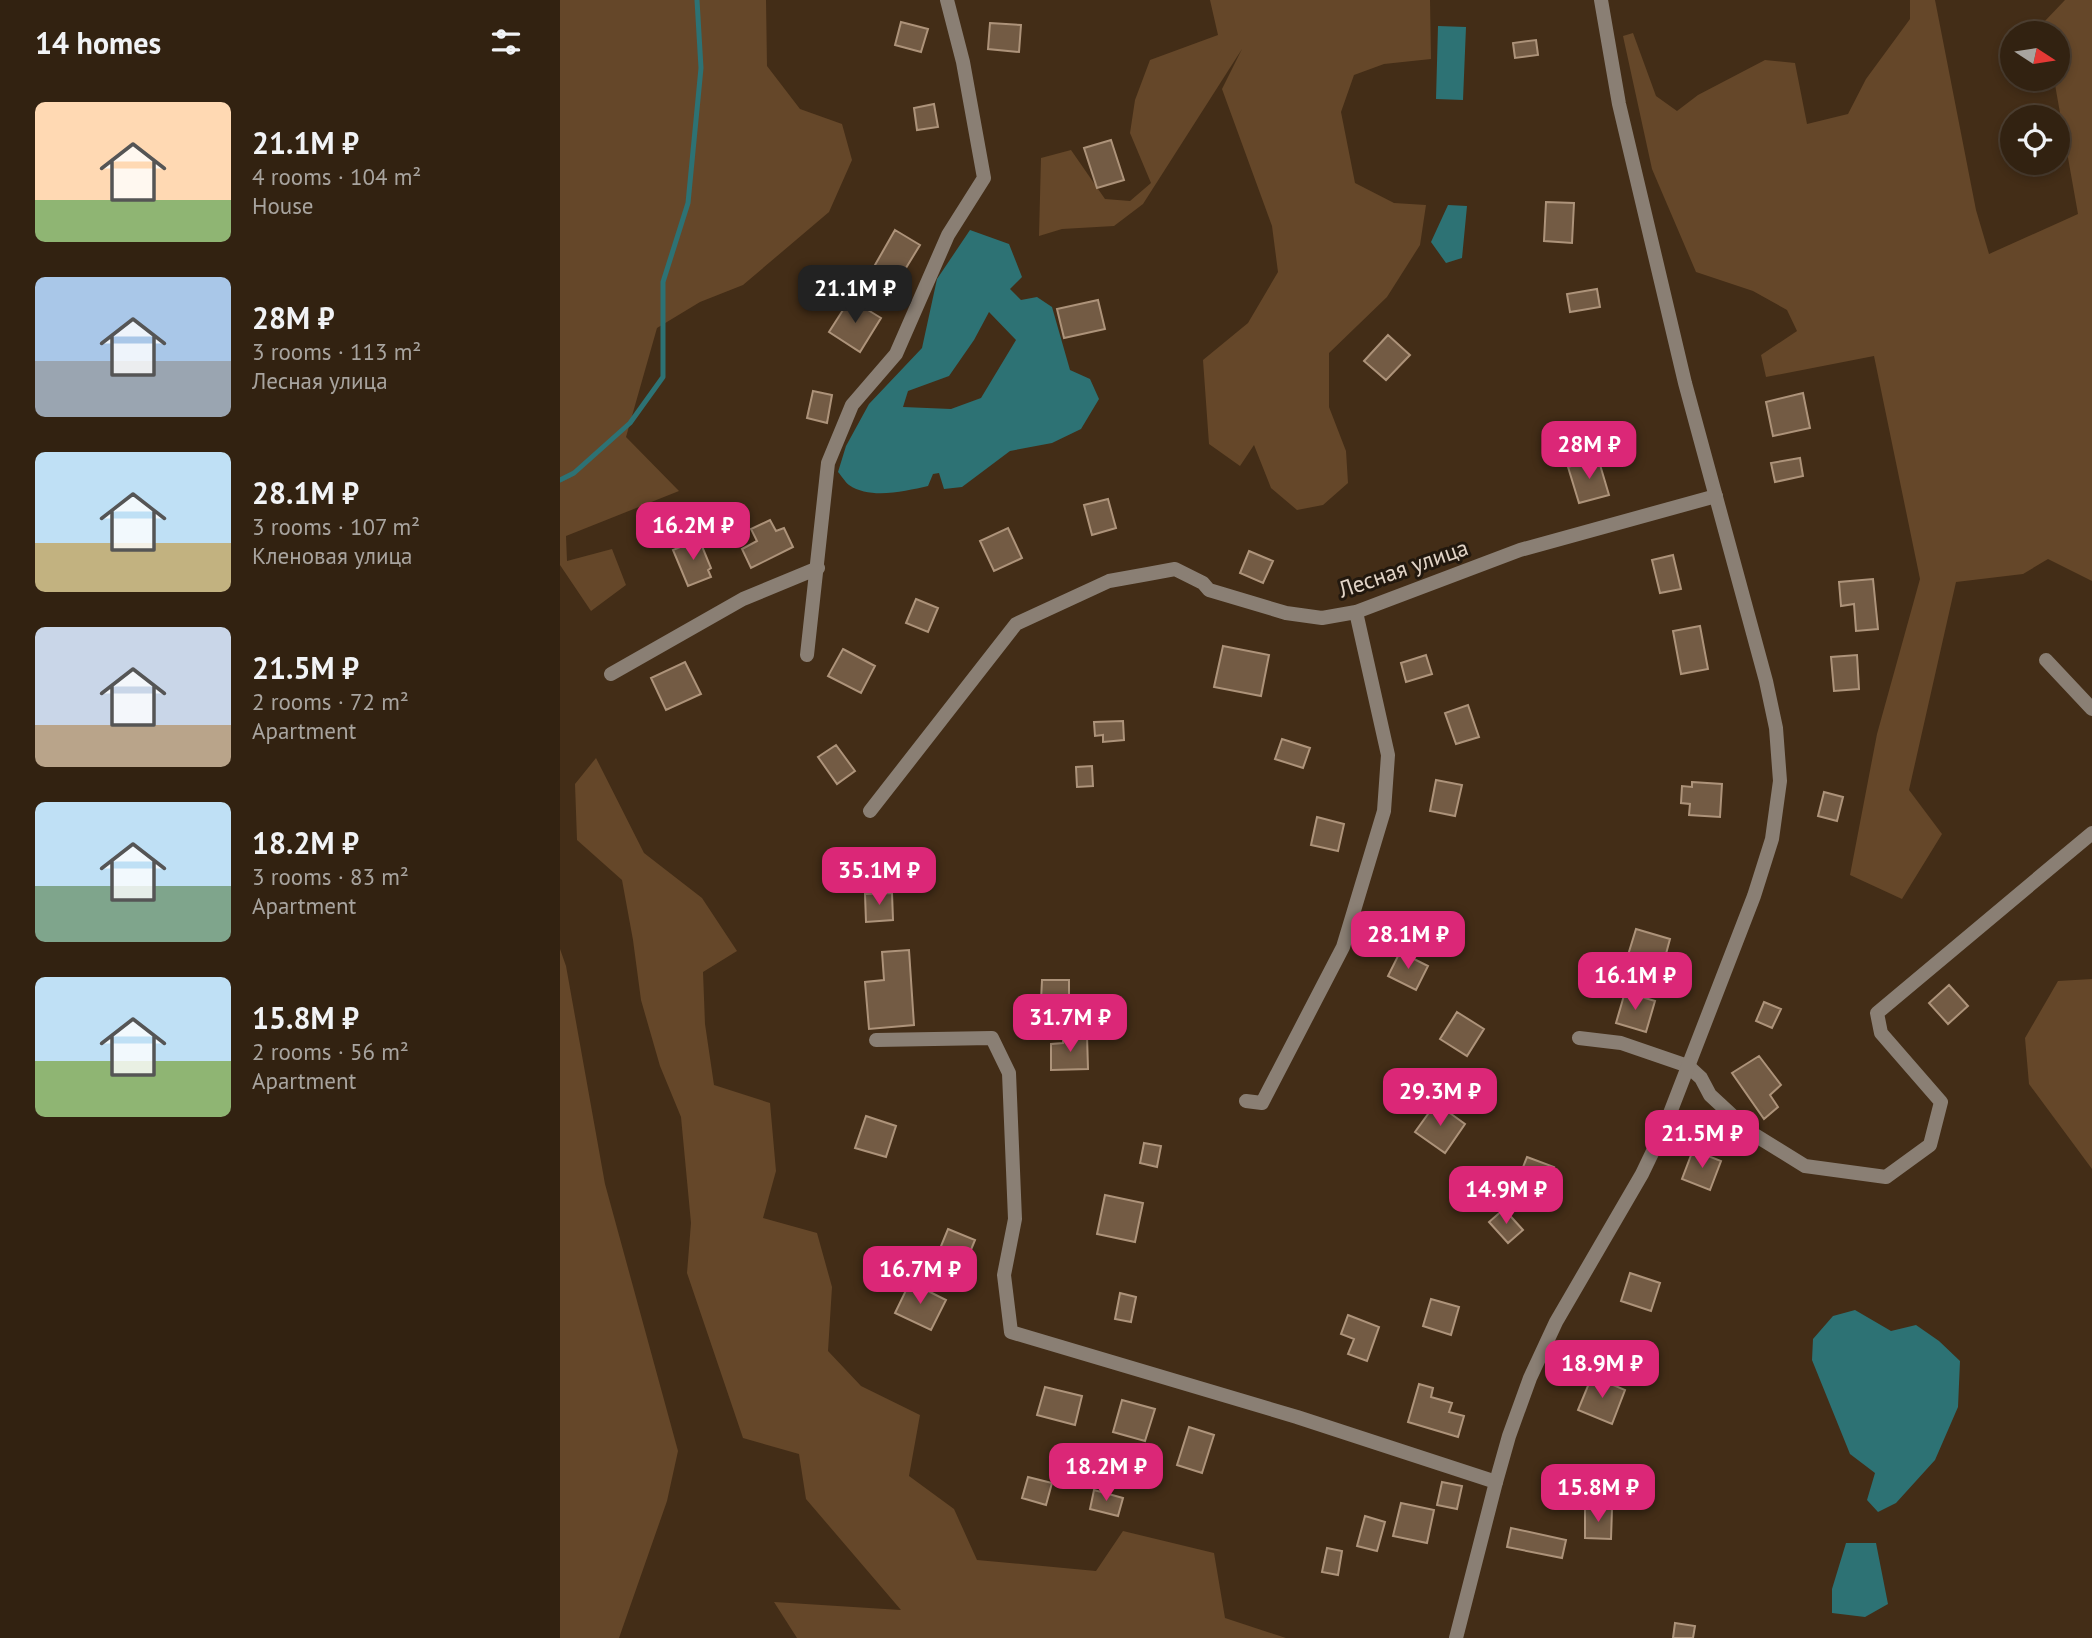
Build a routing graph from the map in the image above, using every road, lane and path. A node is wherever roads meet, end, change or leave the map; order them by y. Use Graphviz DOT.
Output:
graph roads {
  1 [pos="947,0"];
  2 [pos="1601,0"];
  3 [pos="1716,496"];
  4 [pos="818,568"];
  5 [pos="1356,612"];
  6 [pos="807,654"];
  7 [pos="2046,660"];
  8 [pos="611,674"];
  9 [pos="2092,709"];
  10 [pos="870,811"];
  11 [pos="2092,833"];
  12 [pos="1579,1038"];
  13 [pos="876,1040"];
  14 [pos="1688,1066"];
  15 [pos="1246,1101"];
  16 [pos="1496,1482"];
  17 [pos="1456,1638"];
  1 -- 4 [label="street"];
  2 -- 3 [label="street"];
  3 -- 5 [label="street, Лесная улица"];
  3 -- 14 [label="street"];
  4 -- 6 [label="street"];
  4 -- 8 [label="street"];
  5 -- 10 [label="street, Лесная улица"];
  5 -- 15 [label="street"];
  7 -- 9 [label="street"];
  11 -- 14 [label="street"];
  12 -- 14 [label="street"];
  13 -- 16 [label="street"];
  14 -- 16 [label="street"];
  16 -- 17 [label="street"];
}
